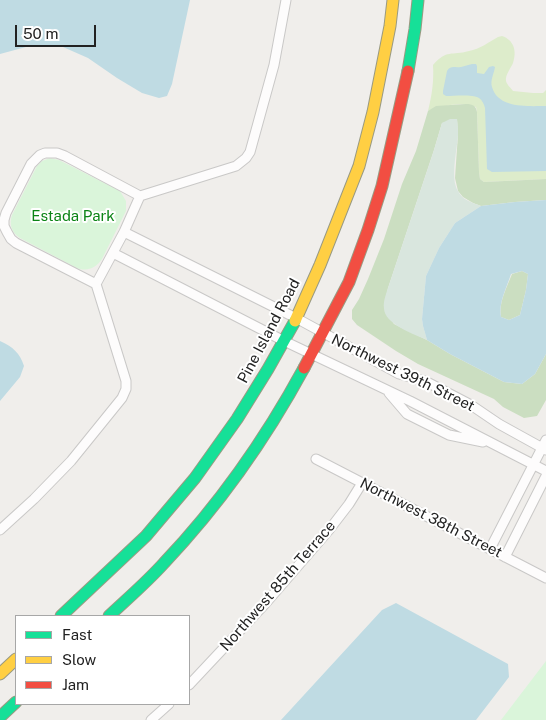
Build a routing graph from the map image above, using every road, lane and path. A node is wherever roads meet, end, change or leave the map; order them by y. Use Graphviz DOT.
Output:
graph roads {
  1 [pos="286,0"];
  2 [pos="393,0"];
  3 [pos="418,0"];
  4 [pos="140,196"];
  5 [pos="3,231"];
  6 [pos="124,232"];
  7 [pos="113,253"];
  8 [pos="96,284"];
  9 [pos="296,318"];
  10 [pos="323,333"];
  11 [pos="284,341"];
  12 [pos="312,355"];
  13 [pos="545,446"];
  14 [pos="316,459"];
  15 [pos="533,464"];
  16 [pos="546,471"];
  17 [pos="546,476"];
  18 [pos="362,482"];
  19 [pos="0,530"];
  20 [pos="490,549"];
  21 [pos="505,557"];
  22 [pos="546,578"];
  23 [pos="62,615"];
  24 [pos="110,615"];
  25 [pos="15,660"];
  26 [pos="0,674"];
  27 [pos="190,685"];
  28 [pos="15,703"];
  29 [pos="168,705"];
  30 [pos="0,717"];
  31 [pos="151,720"];
  1 -- 4 [label="street"];
  2 -- 9 [label="main road, Pine Island Road"];
  3 -- 10 [label="main road"];
  4 -- 5 [label="street"];
  4 -- 6 [label="street"];
  5 -- 8 [label="street"];
  6 -- 7 [label="street"];
  6 -- 9 [label="street, Northwest 39th Street"];
  7 -- 8 [label="street"];
  7 -- 11 [label="street, Northwest 39th Street"];
  8 -- 19 [label="street"];
  9 -- 10 [label="street, Northwest 39th Street"];
  9 -- 11 [label="main road, Pine Island Road"];
  10 -- 12 [label="main road"];
  10 -- 13 [label="street, Northwest 39th Street"];
  11 -- 12 [label="street, Northwest 39th Street"];
  11 -- 23 [label="main road, Pine Island Road"];
  12 -- 15 [label="street, Northwest 39th Street"];
  12 -- 24 [label="main road"];
  13 -- 15 [label="street"];
  14 -- 18 [label="street, Northwest 38th Street"];
  15 -- 16 [label="street, Northwest 39th Street"];
  15 -- 20 [label="street"];
  17 -- 21 [label="street"];
  18 -- 20 [label="street, Northwest 38th Street"];
  18 -- 27 [label="street, Northwest 85th Terrace"];
  20 -- 21 [label="street, Northwest 38th Street"];
  21 -- 22 [label="street, Northwest 38th Street"];
  25 -- 26 [label="main road"];
  28 -- 30 [label="main road"];
  29 -- 31 [label="street"];
}
